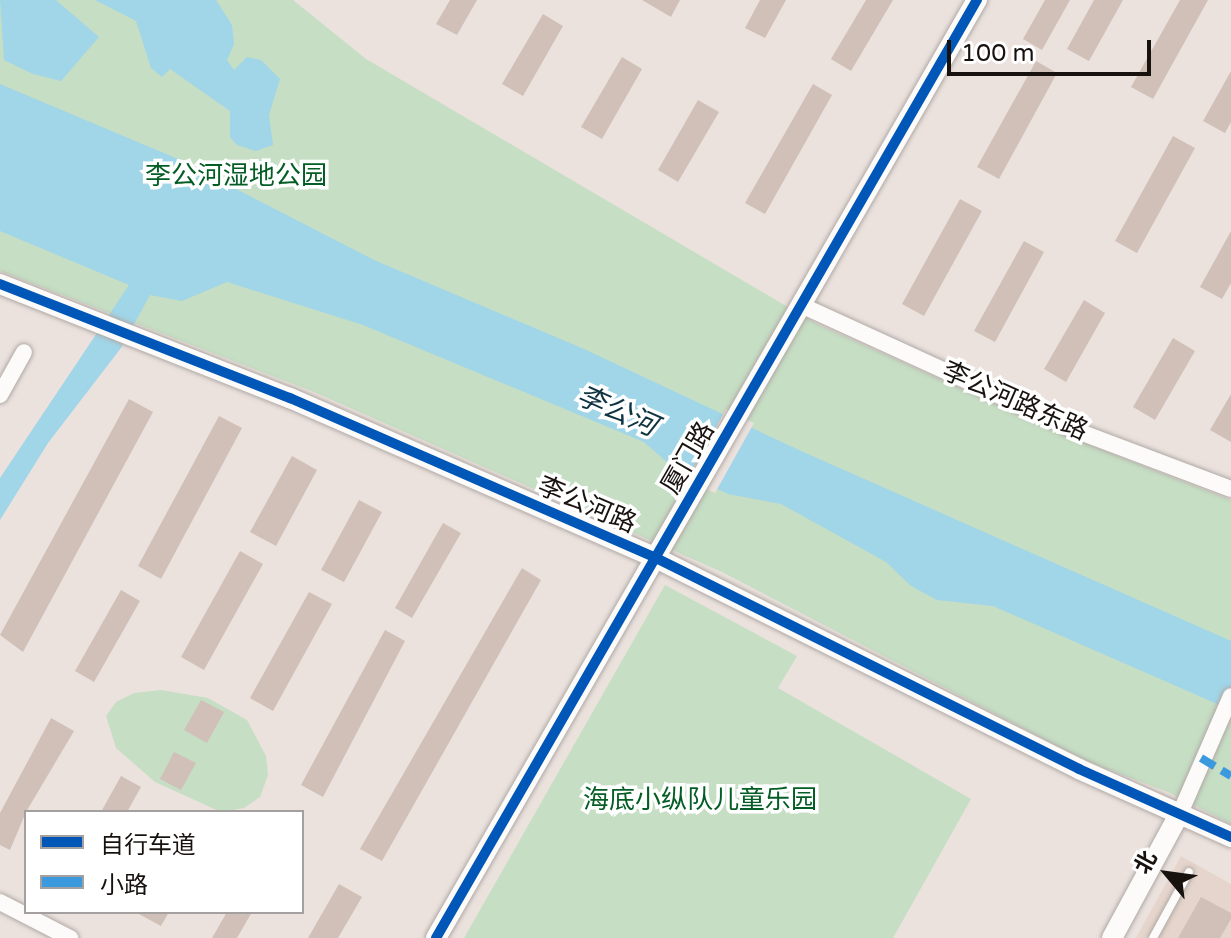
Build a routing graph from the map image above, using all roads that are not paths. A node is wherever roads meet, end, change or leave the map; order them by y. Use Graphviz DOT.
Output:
graph roads {
  1 [pos="977,0"];
  2 [pos="0,284"];
  3 [pos="801,305"];
  4 [pos="24,352"];
  5 [pos="0,395"];
  6 [pos="1231,489"];
  7 [pos="656,558"];
  8 [pos="1231,696"];
  9 [pos="1181,811"];
  10 [pos="1231,837"];
  11 [pos="1189,872"];
  12 [pos="0,902"];
  13 [pos="70,938"];
  14 [pos="436,938"];
  15 [pos="1112,938"];
  16 [pos="1153,938"];
  1 -- 3 [label="street, 厦门路"];
  2 -- 7 [label="street, 李公河路"];
  3 -- 6 [label="street, 李公河路东路"];
  3 -- 7 [label="street, 厦门路"];
  4 -- 5 [label="street"];
  7 -- 9 [label="street, 李公河路"];
  7 -- 14 [label="street, 厦门路"];
  8 -- 9 [label="street"];
  9 -- 10 [label="street, 李公河路"];
  9 -- 15 [label="street"];
  11 -- 16 [label="lane"];
  12 -- 13 [label="street"];
}
